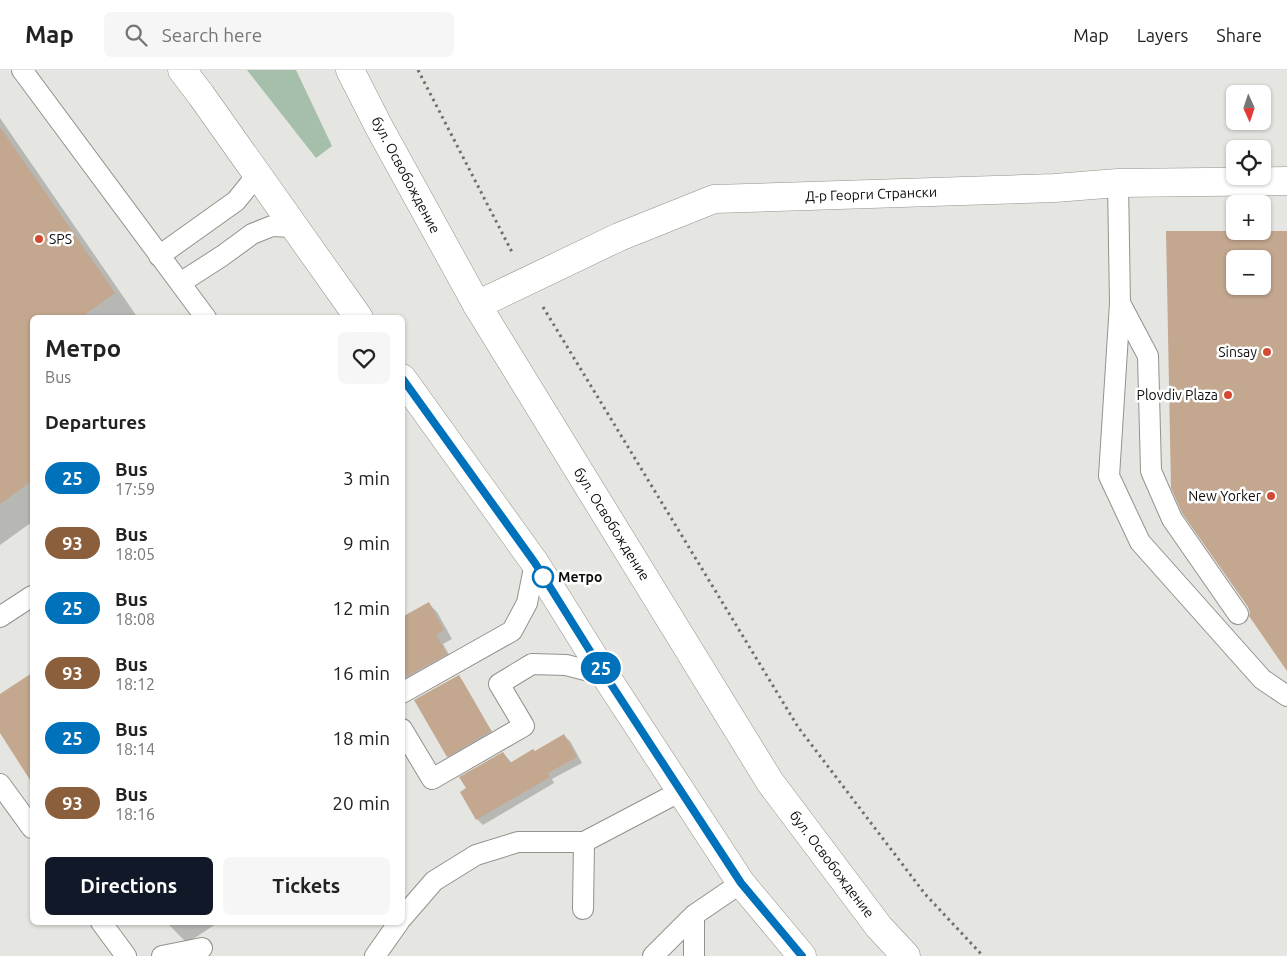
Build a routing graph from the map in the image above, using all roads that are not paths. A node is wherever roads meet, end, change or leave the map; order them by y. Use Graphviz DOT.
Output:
graph roads {
  1 [pos="22,70"];
  2 [pos="182,70"];
  3 [pos="350,70"];
  4 [pos="258,174"];
  5 [pos="1287,181"];
  6 [pos="1118,183"];
  7 [pos="294,227"];
  8 [pos="159,256"];
  9 [pos="180,283"];
  10 [pos="1120,303"];
  11 [pos="477,305"];
  12 [pos="204,315"];
  13 [pos="357,315"];
  14 [pos="405,382"];
  15 [pos="535,563"];
  16 [pos="30,597"];
  17 [pos="1238,614"];
  18 [pos="0,617"];
  19 [pos="605,675"];
  20 [pos="405,691"];
  21 [pos="1287,696"];
  22 [pos="405,735"];
  23 [pos="0,784"];
  24 [pos="681,791"];
  25 [pos="30,825"];
  26 [pos="584,842"];
  27 [pos="741,883"];
  28 [pos="583,909"];
  29 [pos="405,915"];
  30 [pos="694,915"];
  31 [pos="103,925"];
  32 [pos="397,925"];
  33 [pos="202,948"];
  34 [pos="126,956"];
  35 [pos="162,956"];
  36 [pos="375,956"];
  37 [pos="653,956"];
  38 [pos="694,956"];
  39 [pos="802,956"];
  40 [pos="906,956"];
  1 -- 8 [label="lane"];
  2 -- 4 [label="main road"];
  3 -- 11 [label="main road, бул. Освобождение"];
  4 -- 7 [label="main road"];
  4 -- 8 [label="lane"];
  5 -- 6 [label="main road, Д-р Георги Странски"];
  6 -- 10 [label="lane"];
  6 -- 11 [label="main road, Д-р Георги Странски"];
  7 -- 9 [label="lane"];
  7 -- 13 [label="main road"];
  8 -- 9 [label="lane"];
  9 -- 12 [label="lane"];
  10 -- 17 [label="lane"];
  10 -- 21 [label="lane"];
  11 -- 40 [label="main road, бул. Освобождение"];
  14 -- 15 [label="main road"];
  15 -- 19 [label="main road"];
  15 -- 20 [label="lane"];
  16 -- 18 [label="lane"];
  19 -- 22 [label="lane"];
  19 -- 24 [label="main road"];
  23 -- 25 [label="lane"];
  24 -- 26 [label="lane"];
  24 -- 27 [label="main road"];
  26 -- 28 [label="lane"];
  26 -- 29 [label="lane"];
  27 -- 30 [label="lane"];
  27 -- 39 [label="main road"];
  30 -- 37 [label="lane"];
  30 -- 38 [label="lane"];
  31 -- 34 [label="lane"];
  32 -- 36 [label="lane"];
  33 -- 35 [label="lane"];
}
